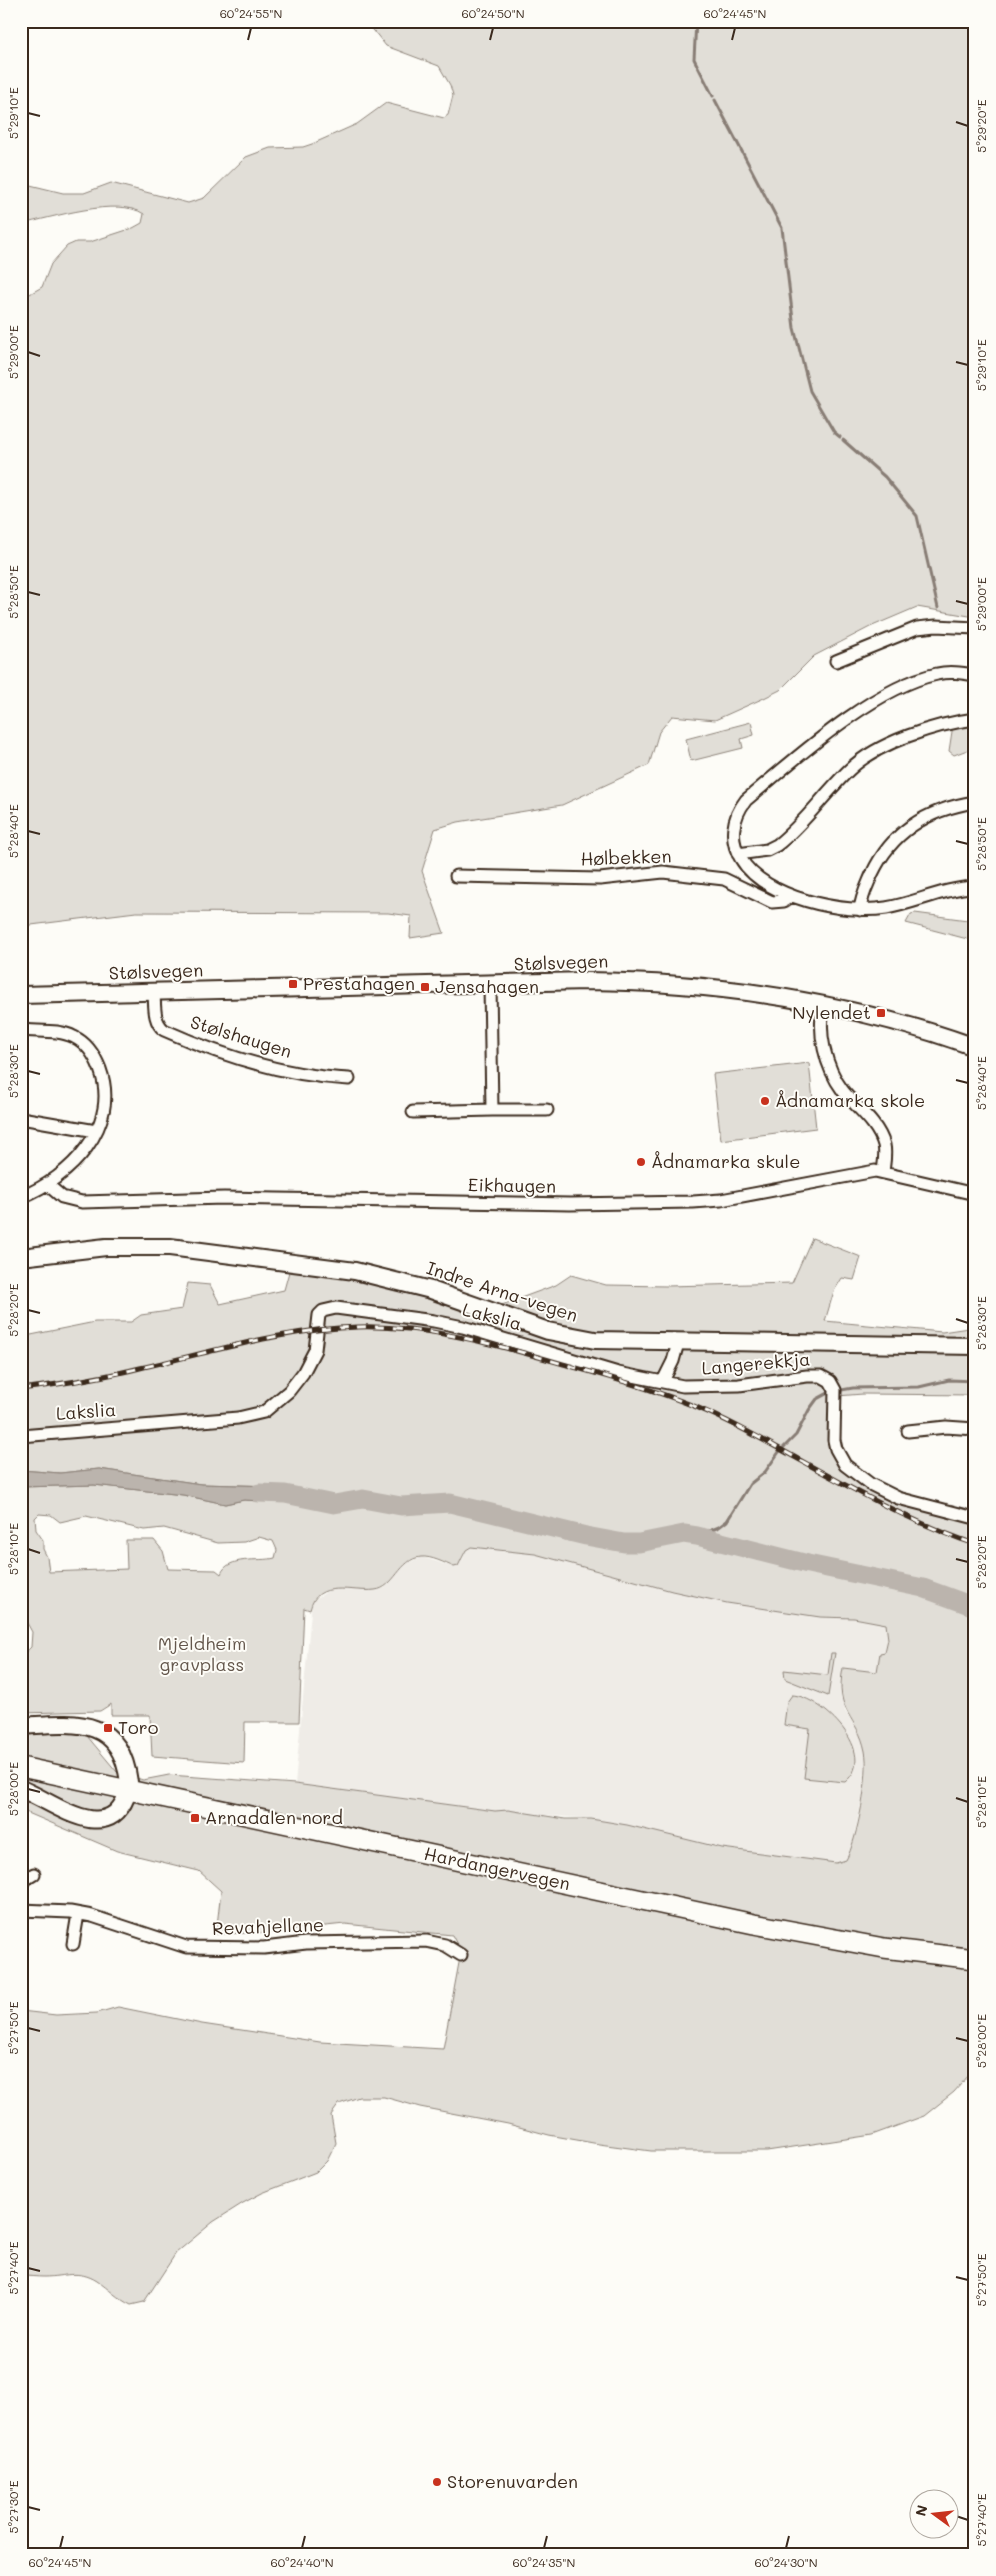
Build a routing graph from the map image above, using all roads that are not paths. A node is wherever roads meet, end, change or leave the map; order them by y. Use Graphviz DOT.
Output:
graph roads {
  1 [pos="975,628"];
  2 [pos="836,661"];
  3 [pos="975,674"];
  4 [pos="975,719"];
  5 [pos="975,802"];
  6 [pos="738,854"];
  7 [pos="456,876"];
  8 [pos="975,887"];
  9 [pos="790,897"];
  10 [pos="860,910"];
  11 [pos="490,985"];
  12 [pos="154,993"];
  13 [pos="21,995"];
  14 [pos="824,1004"];
  15 [pos="21,1030"];
  16 [pos="975,1046"];
  17 [pos="348,1079"];
  18 [pos="492,1110"];
  19 [pos="547,1110"];
  20 [pos="413,1112"];
  21 [pos="21,1118"];
  22 [pos="96,1131"];
  23 [pos="883,1172"];
  24 [pos="48,1185"];
  25 [pos="975,1194"];
  26 [pos="21,1197"];
  27 [pos="21,1257"];
  28 [pos="678,1342"];
  29 [pos="975,1346"];
  30 [pos="663,1382"];
  31 [pos="975,1429"];
  32 [pos="908,1431"];
  33 [pos="21,1436"];
  34 [pos="975,1518"];
  35 [pos="21,1726"];
  36 [pos="21,1767"];
  37 [pos="21,1790"];
  38 [pos="34,1874"];
  39 [pos="21,1882"];
  40 [pos="21,1910"];
  41 [pos="78,1914"];
  42 [pos="73,1944"];
  43 [pos="461,1955"];
  44 [pos="975,1959"];
  1 -- 2 [label="street"];
  3 -- 6 [label="street, Hølbekken"];
  4 -- 6 [label="street"];
  5 -- 10 [label="street"];
  6 -- 9 [label="street, Hølbekken"];
  7 -- 9 [label="street, Hølbekken"];
  8 -- 10 [label="street, Hølbekken"];
  9 -- 10 [label="street, Hølbekken"];
  11 -- 12 [label="main road, Stølsvegen"];
  11 -- 14 [label="main road, Stølsvegen"];
  11 -- 18 [label="street"];
  12 -- 13 [label="main road, Stølsvegen"];
  12 -- 17 [label="street, Stølshaugen"];
  14 -- 16 [label="main road, Stølsvegen"];
  14 -- 23 [label="street"];
  15 -- 22 [label="street"];
  18 -- 19 [label="street"];
  18 -- 20 [label="street"];
  21 -- 22 [label="street"];
  22 -- 24 [label="street"];
  23 -- 24 [label="street, Eikhaugen"];
  23 -- 25 [label="street, Eikhaugen"];
  24 -- 26 [label="street"];
  27 -- 28 [label="main road, Indre Arna-vegen"];
  28 -- 29 [label="main road, Indre Arna-vegen"];
  28 -- 30 [label="street"];
  30 -- 33 [label="street, Lakslia"];
  30 -- 34 [label="street, Langerekkja"];
  31 -- 32 [label="street"];
  35 -- 37 [label="main road"];
  36 -- 44 [label="main road, Hardangervegen"];
  38 -- 39 [label="street"];
  40 -- 41 [label="street, Revahjellane"];
  41 -- 42 [label="street"];
  41 -- 43 [label="street, Revahjellane"];
}
